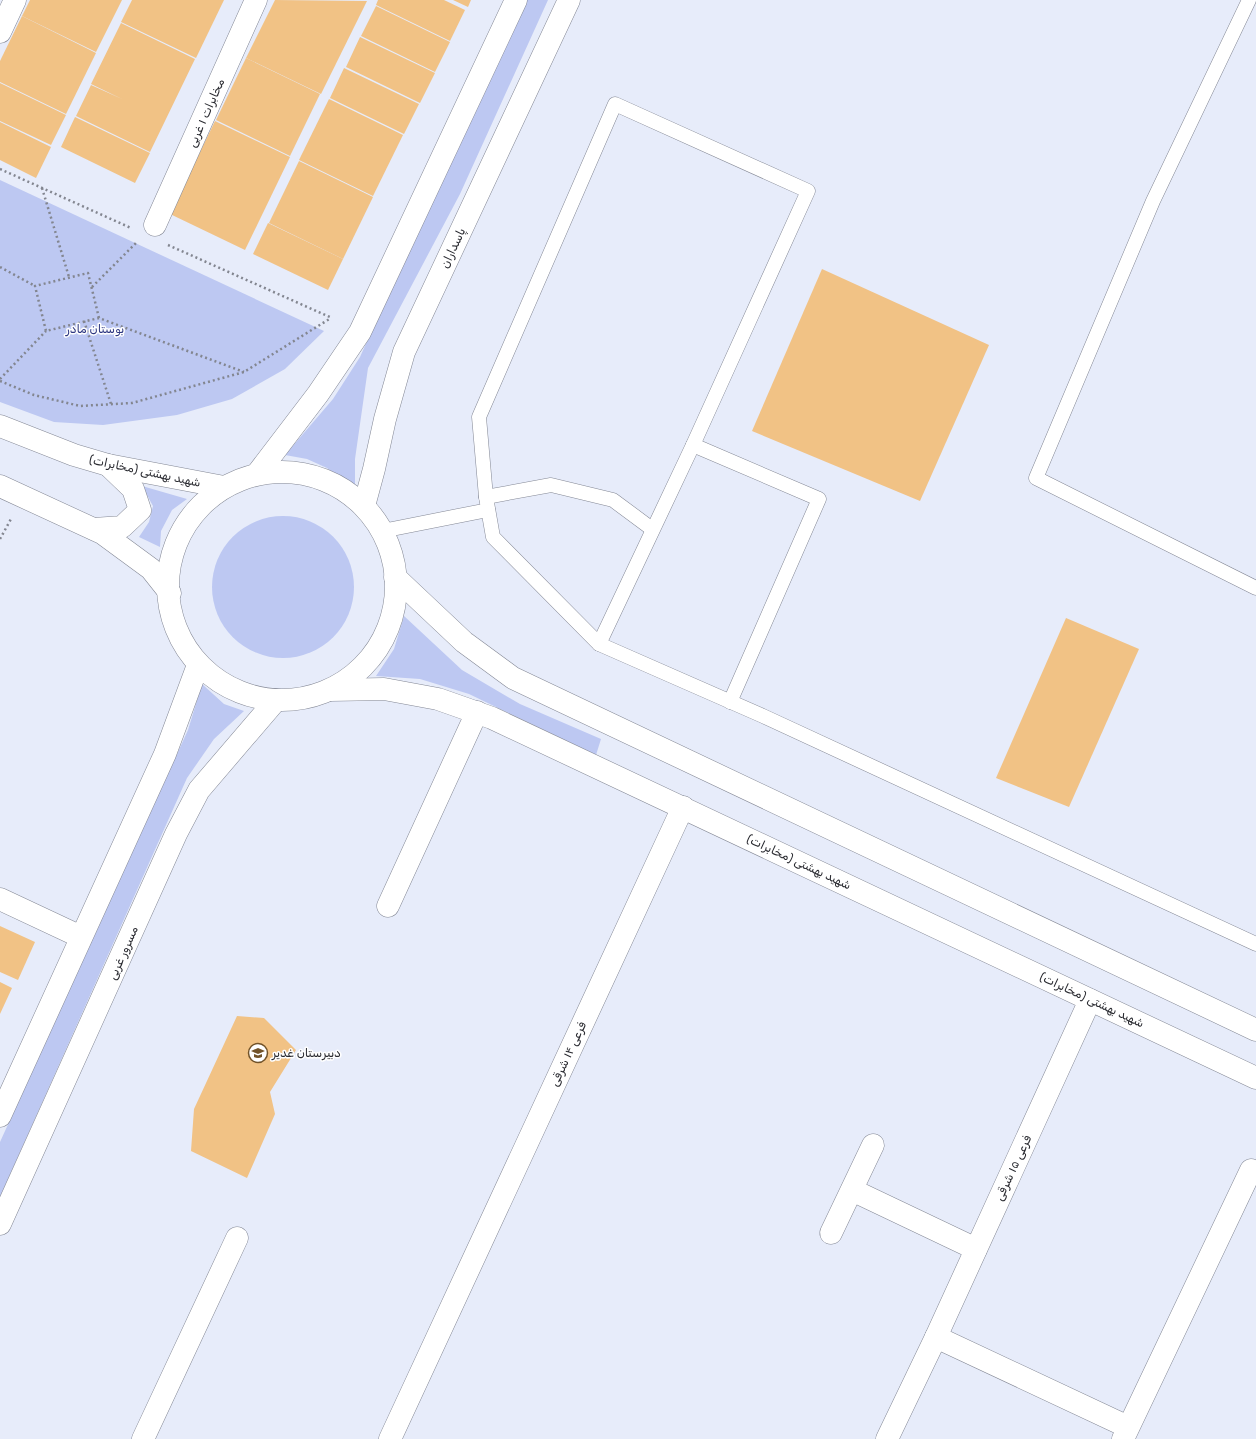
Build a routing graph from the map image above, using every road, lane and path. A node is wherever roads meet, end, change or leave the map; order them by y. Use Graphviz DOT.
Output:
graph roads {
  1 [pos="15,0"];
  2 [pos="256,0"];
  3 [pos="516,0"];
  4 [pos="569,0"];
  5 [pos="1249,0"];
  6 [pos="0,32"];
  7 [pos="42,188"];
  8 [pos="155,225"];
  9 [pos="0,267"];
  10 [pos="69,277"];
  11 [pos="35,286"];
  12 [pos="92,287"];
  13 [pos="100,318"];
  14 [pos="332,318"];
  15 [pos="84,321"];
  16 [pos="46,331"];
  17 [pos="244,372"];
  18 [pos="0,380"];
  19 [pos="111,404"];
  20 [pos="0,426"];
  21 [pos="693,445"];
  22 [pos="108,465"];
  23 [pos="257,474"];
  24 [pos="0,486"];
  25 [pos="224,487"];
  26 [pos="487,504"];
  27 [pos="364,506"];
  28 [pos="94,529"];
  29 [pos="652,529"];
  30 [pos="382,531"];
  31 [pos="395,577"];
  32 [pos="1256,588"];
  33 [pos="170,593"];
  34 [pos="599,644"];
  35 [pos="198,665"];
  36 [pos="330,690"];
  37 [pos="276,700"];
  38 [pos="730,702"];
  39 [pos="477,712"];
  40 [pos="683,807"];
  41 [pos="0,899"];
  42 [pos="388,906"];
  43 [pos="81,937"];
  44 [pos="1256,944"];
  45 [pos="1090,1000"];
  46 [pos="1256,1030"];
  47 [pos="1256,1078"];
  48 [pos="0,1116"];
  49 [pos="873,1146"];
  50 [pos="1251,1170"];
  51 [pos="852,1190"];
  52 [pos="0,1224"];
  53 [pos="831,1233"];
  54 [pos="237,1238"];
  55 [pos="976,1249"];
  56 [pos="936,1337"];
  57 [pos="1125,1433"];
  58 [pos="143,1439"];
  59 [pos="390,1439"];
  60 [pos="887,1439"];
  1 -- 6 [label="main road"];
  2 -- 8 [label="main road, مخابرات ۱ غربی"];
  3 -- 23 [label="main road"];
  4 -- 27 [label="main road, پاسداران"];
  5 -- 32 [label="lane"];
  7 -- 10 [label="path"];
  8 -- 12 [label="path"];
  9 -- 11 [label="path"];
  10 -- 11 [label="path"];
  10 -- 12 [label="path"];
  11 -- 16 [label="path"];
  12 -- 13 [label="path"];
  13 -- 15 [label="path"];
  13 -- 17 [label="path"];
  14 -- 17 [label="path"];
  15 -- 16 [label="path"];
  15 -- 19 [label="path"];
  16 -- 18 [label="path"];
  17 -- 19 [label="path"];
  18 -- 19 [label="path"];
  20 -- 22 [label="main road, شهید بهشتی (مخابرات)"];
  21 -- 26 [label="lane"];
  21 -- 29 [label="lane"];
  21 -- 38 [label="lane"];
  22 -- 25 [label="main road, شهید بهشتی (مخابرات)"];
  22 -- 28 [label="main road"];
  23 -- 25 [label="main road"];
  23 -- 27 [label="main road"];
  24 -- 28 [label="main road"];
  25 -- 33 [label="main road"];
  26 -- 29 [label="lane"];
  26 -- 30 [label="lane"];
  26 -- 34 [label="lane"];
  27 -- 30 [label="main road"];
  28 -- 33 [label="main road"];
  29 -- 34 [label="lane"];
  30 -- 31 [label="main road"];
  31 -- 36 [label="main road"];
  31 -- 46 [label="main road"];
  33 -- 35 [label="main road"];
  34 -- 38 [label="lane"];
  35 -- 37 [label="main road"];
  35 -- 43 [label="main road"];
  36 -- 37 [label="main road"];
  36 -- 39 [label="main road, شهید بهشتی (مخابرات)"];
  37 -- 52 [label="main road, مسرور غربی"];
  38 -- 44 [label="lane"];
  39 -- 40 [label="main road, شهید بهشتی (مخابرات)"];
  39 -- 42 [label="main road"];
  40 -- 45 [label="main road, شهید بهشتی (مخابرات)"];
  40 -- 59 [label="main road, فرعی ۱۴ شرقی"];
  41 -- 43 [label="main road"];
  43 -- 48 [label="main road"];
  45 -- 47 [label="main road, شهید بهشتی (مخابرات)"];
  45 -- 55 [label="main road, فرعی ۱۵ شرقی"];
  49 -- 51 [label="main road"];
  50 -- 57 [label="main road"];
  51 -- 53 [label="main road"];
  51 -- 55 [label="main road"];
  54 -- 58 [label="main road"];
  55 -- 56 [label="main road, فرعی ۱۵ شرقی"];
  56 -- 57 [label="main road"];
  56 -- 60 [label="main road, فرعی ۱۵ شرقی"];
}
